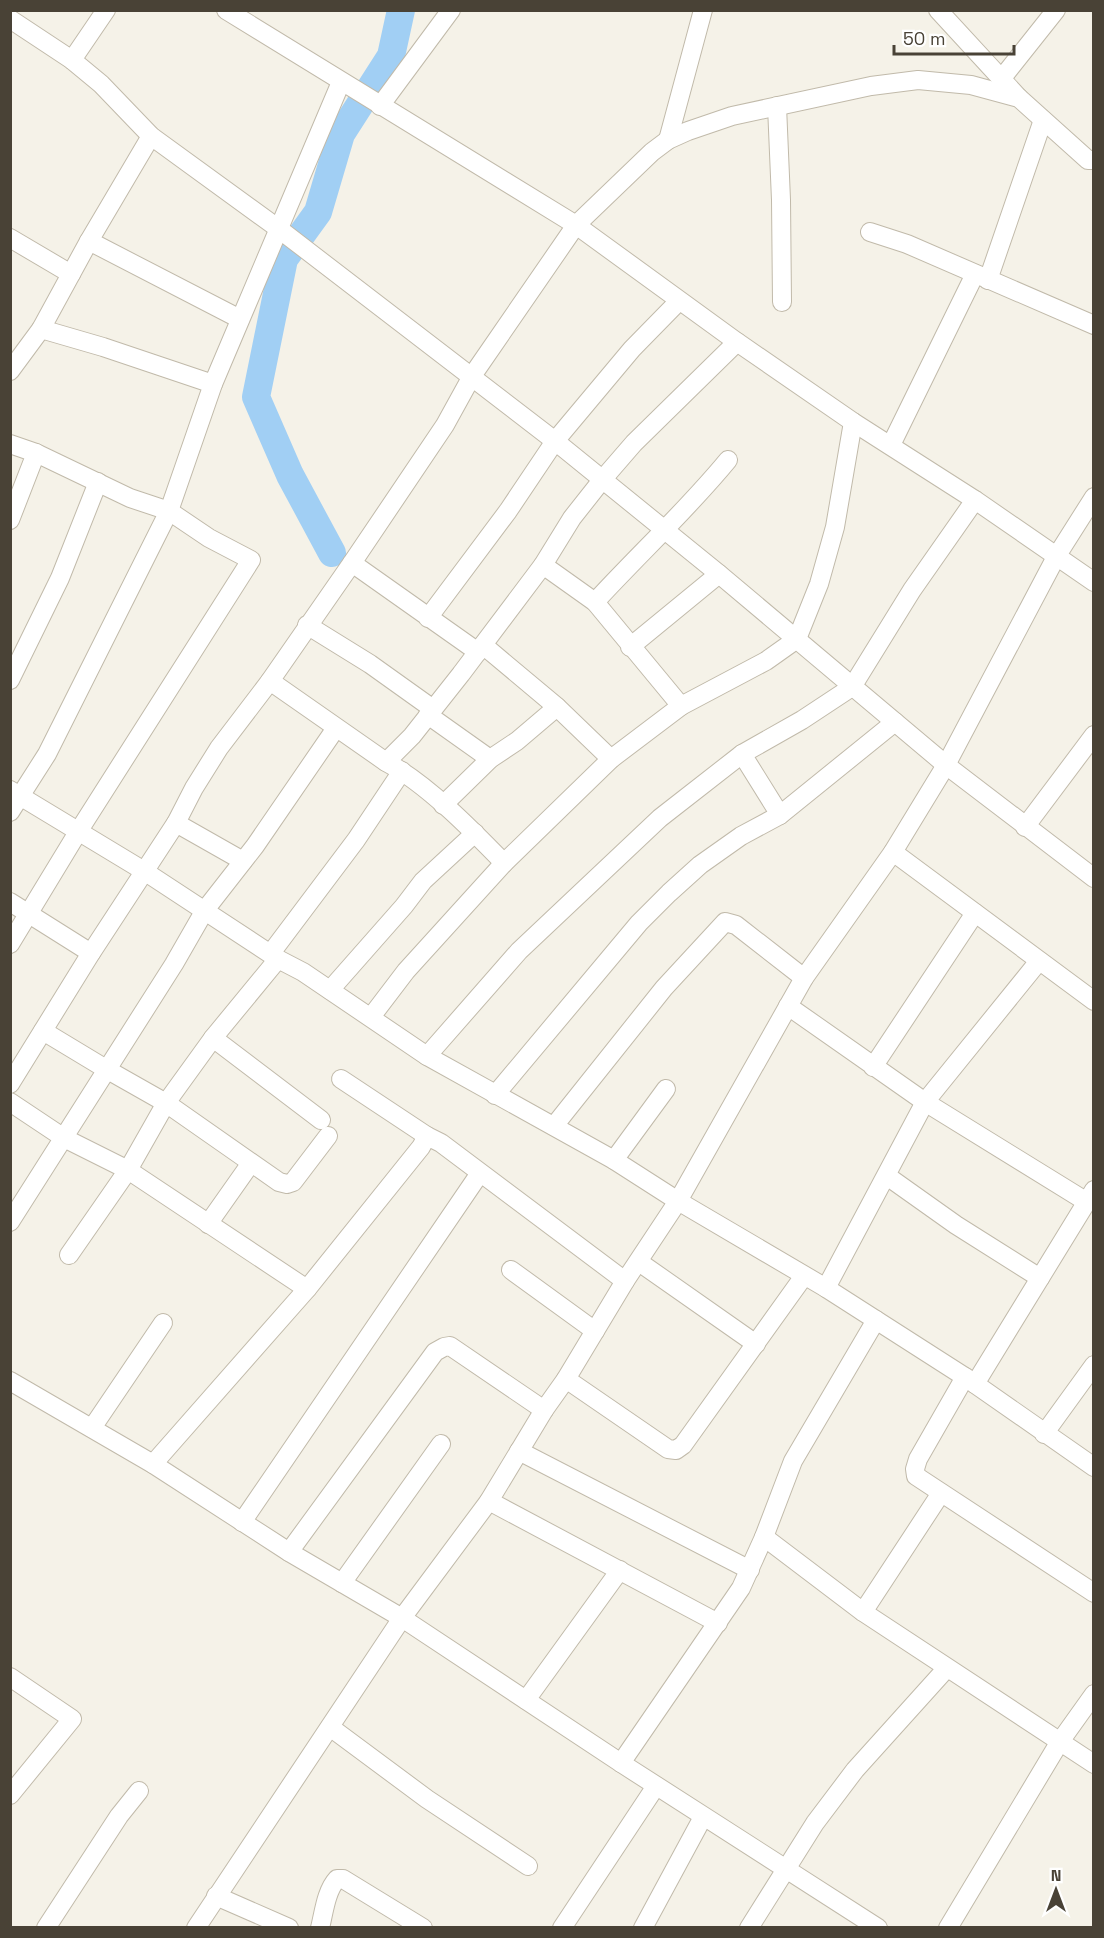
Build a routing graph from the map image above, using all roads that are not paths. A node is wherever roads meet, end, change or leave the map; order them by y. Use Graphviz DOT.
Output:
graph roads {
  1 [pos="106,10"];
  2 [pos="451,10"];
  3 [pos="704,10"];
  4 [pos="938,10"];
  5 [pos="1056,10"];
  6 [pos="231,12"];
  7 [pos="10,20"];
  8 [pos="72,60"];
  9 [pos="1002,78"];
  10 [pos="341,82"];
  11 [pos="1019,98"];
  12 [pos="380,106"];
  13 [pos="777,106"];
  14 [pos="1043,120"];
  15 [pos="151,136"];
  16 [pos="668,140"];
  17 [pos="1092,162"];
  18 [pos="576,225"];
  19 [pos="279,229"];
  20 [pos="870,232"];
  21 [pos="10,238"];
  22 [pos="89,241"];
  23 [pos="71,274"];
  24 [pos="982,277"];
  25 [pos="679,301"];
  26 [pos="782,302"];
  27 [pos="240,319"];
  28 [pos="1094,325"];
  29 [pos="41,329"];
  30 [pos="738,342"];
  31 [pos="10,371"];
  32 [pos="472,376"];
  33 [pos="213,384"];
  34 [pos="853,422"];
  35 [pos="555,441"];
  36 [pos="10,444"];
  37 [pos="891,445"];
  38 [pos="36,453"];
  39 [pos="728,460"];
  40 [pos="602,480"];
  41 [pos="98,482"];
  42 [pos="1094,497"];
  43 [pos="975,500"];
  44 [pos="169,511"];
  45 [pos="10,520"];
  46 [pos="664,530"];
  47 [pos="1056,557"];
  48 [pos="352,563"];
  49 [pos="543,565"];
  50 [pos="719,574"];
  51 [pos="1094,582"];
  52 [pos="595,602"];
  53 [pos="428,618"];
  54 [pos="307,625"];
  55 [pos="797,639"];
  56 [pos="630,647"];
  57 [pos="480,648"];
  58 [pos="10,680"];
  59 [pos="270,681"];
  60 [pos="852,687"];
  61 [pos="681,706"];
  62 [pos="557,707"];
  63 [pos="430,712"];
  64 [pos="896,722"];
  65 [pos="336,728"];
  66 [pos="1094,735"];
  67 [pos="742,754"];
  68 [pos="490,759"];
  69 [pos="611,759"];
  70 [pos="946,765"];
  71 [pos="394,766"];
  72 [pos="14,799"];
  73 [pos="443,805"];
  74 [pos="780,815"];
  75 [pos="176,823"];
  76 [pos="1025,827"];
  77 [pos="78,832"];
  78 [pos="475,833"];
  79 [pos="892,852"];
  80 [pos="243,861"];
  81 [pos="504,863"];
  82 [pos="144,871"];
  83 [pos="1094,878"];
  84 [pos="10,902"];
  85 [pos="205,910"];
  86 [pos="975,913"];
  87 [pos="29,914"];
  88 [pos="10,944"];
  89 [pos="91,953"];
  90 [pos="275,956"];
  91 [pos="1039,961"];
  92 [pos="804,978"];
  93 [pos="330,990"];
  94 [pos="1094,1001"];
  95 [pos="788,1006"];
  96 [pos="371,1017"];
  97 [pos="43,1031"];
  98 [pos="213,1038"];
  99 [pos="427,1056"];
  100 [pos="873,1067"];
  101 [pos="106,1070"];
  102 [pos="341,1079"];
  103 [pos="10,1084"];
  104 [pos="666,1089"];
  105 [pos="495,1095"];
  106 [pos="10,1102"];
  107 [pos="925,1102"];
  108 [pos="166,1103"];
  109 [pos="554,1126"];
  110 [pos="427,1136"];
  111 [pos="64,1138"];
  112 [pos="614,1160"];
  113 [pos="251,1163"];
  114 [pos="128,1170"];
  115 [pos="480,1173"];
  116 [pos="886,1176"];
  117 [pos="1090,1196"];
  118 [pos="678,1201"];
  119 [pos="10,1222"];
  120 [pos="208,1224"];
  121 [pos="69,1255"];
  122 [pos="639,1262"];
  123 [pos="511,1270"];
  124 [pos="804,1276"];
  125 [pos="1040,1278"];
  126 [pos="625,1281"];
  127 [pos="826,1288"];
  128 [pos="307,1290"];
  129 [pos="876,1320"];
  130 [pos="163,1323"];
  131 [pos="595,1331"];
  132 [pos="756,1344"];
  133 [pos="1094,1365"];
  134 [pos="566,1379"];
  135 [pos="970,1380"];
  136 [pos="10,1381"];
  137 [pos="544,1410"];
  138 [pos="92,1428"];
  139 [pos="1044,1434"];
  140 [pos="441,1444"];
  141 [pos="519,1451"];
  142 [pos="153,1464"];
  143 [pos="1094,1467"];
  144 [pos="941,1493"];
  145 [pos="489,1501"];
  146 [pos="242,1522"];
  147 [pos="764,1538"];
  148 [pos="289,1552"];
  149 [pos="620,1570"];
  150 [pos="750,1570"];
  151 [pos="342,1583"];
  152 [pos="1094,1593"];
  153 [pos="863,1612"];
  154 [pos="402,1618"];
  155 [pos="718,1623"];
  156 [pos="946,1669"];
  157 [pos="10,1677"];
  158 [pos="1094,1694"];
  159 [pos="526,1700"];
  160 [pos="330,1727"];
  161 [pos="1059,1743"];
  162 [pos="621,1763"];
  163 [pos="1094,1764"];
  164 [pos="656,1786"];
  165 [pos="13,1788"];
  166 [pos="139,1791"];
  167 [pos="703,1816"];
  168 [pos="528,1866"];
  169 [pos="787,1868"];
  170 [pos="216,1896"];
  171 [pos="875,1927"];
  172 [pos="46,1928"];
  173 [pos="196,1928"];
  174 [pos="289,1928"];
  175 [pos="320,1928"];
  176 [pos="423,1928"];
  177 [pos="562,1928"];
  178 [pos="643,1928"];
  179 [pos="749,1928"];
  180 [pos="948,1928"];
  1 -- 8 [label="street"];
  2 -- 12 [label="street"];
  3 -- 16 [label="street"];
  4 -- 9 [label="street"];
  5 -- 9 [label="street"];
  6 -- 10 [label="street"];
  7 -- 8 [label="street"];
  8 -- 15 [label="street"];
  9 -- 11 [label="street"];
  10 -- 12 [label="street"];
  10 -- 19 [label="street"];
  11 -- 13 [label="street"];
  11 -- 14 [label="street"];
  12 -- 18 [label="street"];
  13 -- 16 [label="street"];
  13 -- 26 [label="street"];
  14 -- 17 [label="street"];
  14 -- 24 [label="street"];
  15 -- 19 [label="street"];
  15 -- 22 [label="street"];
  16 -- 18 [label="street"];
  18 -- 25 [label="street"];
  18 -- 32 [label="street"];
  19 -- 27 [label="street"];
  19 -- 32 [label="street"];
  20 -- 24 [label="street"];
  21 -- 23 [label="street"];
  22 -- 23 [label="street"];
  22 -- 27 [label="street"];
  23 -- 29 [label="street"];
  24 -- 28 [label="street"];
  24 -- 37 [label="street"];
  25 -- 30 [label="street"];
  25 -- 35 [label="street"];
  27 -- 33 [label="street"];
  29 -- 31 [label="street"];
  29 -- 33 [label="street"];
  30 -- 34 [label="street"];
  30 -- 40 [label="street"];
  32 -- 35 [label="street"];
  32 -- 48 [label="street"];
  33 -- 44 [label="street"];
  34 -- 37 [label="street"];
  34 -- 55 [label="street"];
  35 -- 40 [label="street"];
  35 -- 53 [label="street"];
  36 -- 38 [label="street"];
  37 -- 43 [label="street"];
  38 -- 41 [label="street"];
  38 -- 45 [label="street"];
  39 -- 46 [label="street"];
  40 -- 46 [label="street"];
  40 -- 49 [label="street"];
  41 -- 44 [label="street"];
  41 -- 58 [label="street"];
  42 -- 47 [label="street"];
  43 -- 47 [label="street"];
  43 -- 60 [label="street"];
  44 -- 72 [label="street"];
  44 -- 77 [label="street"];
  46 -- 50 [label="street"];
  46 -- 52 [label="street"];
  47 -- 51 [label="street"];
  47 -- 70 [label="street"];
  48 -- 53 [label="street"];
  48 -- 54 [label="street"];
  49 -- 52 [label="street"];
  49 -- 57 [label="street"];
  50 -- 55 [label="street"];
  50 -- 56 [label="street"];
  52 -- 56 [label="street"];
  53 -- 57 [label="street"];
  54 -- 59 [label="street"];
  54 -- 63 [label="street"];
  55 -- 60 [label="street"];
  55 -- 61 [label="street"];
  56 -- 61 [label="street"];
  57 -- 62 [label="street"];
  57 -- 63 [label="street"];
  59 -- 65 [label="street"];
  59 -- 75 [label="street"];
  60 -- 64 [label="street"];
  60 -- 67 [label="street"];
  61 -- 69 [label="street"];
  62 -- 68 [label="street"];
  62 -- 69 [label="street"];
  63 -- 68 [label="street"];
  63 -- 71 [label="street"];
  64 -- 70 [label="street"];
  64 -- 74 [label="street"];
  65 -- 71 [label="street"];
  65 -- 80 [label="street"];
  66 -- 76 [label="street"];
  67 -- 74 [label="street"];
  67 -- 99 [label="street"];
  68 -- 73 [label="street"];
  69 -- 81 [label="street"];
  70 -- 76 [label="street"];
  70 -- 79 [label="street"];
  71 -- 73 [label="street"];
  71 -- 90 [label="street"];
  72 -- 77 [label="street"];
  73 -- 78 [label="street"];
  74 -- 105 [label="street"];
  75 -- 80 [label="street"];
  75 -- 82 [label="street"];
  76 -- 83 [label="street"];
  77 -- 82 [label="street"];
  77 -- 87 [label="street"];
  78 -- 81 [label="street"];
  78 -- 93 [label="street"];
  79 -- 86 [label="street"];
  79 -- 92 [label="street"];
  80 -- 85 [label="street"];
  81 -- 96 [label="street"];
  82 -- 85 [label="street"];
  82 -- 89 [label="street"];
  84 -- 87 [label="street"];
  85 -- 90 [label="street"];
  85 -- 101 [label="street"];
  86 -- 91 [label="street"];
  86 -- 100 [label="street"];
  87 -- 88 [label="street"];
  87 -- 89 [label="street"];
  89 -- 97 [label="street"];
  90 -- 93 [label="street"];
  90 -- 98 [label="street"];
  91 -- 94 [label="street"];
  91 -- 107 [label="street"];
  92 -- 95 [label="street"];
  92 -- 109 [label="street"];
  93 -- 96 [label="street"];
  95 -- 100 [label="street"];
  95 -- 118 [label="street"];
  96 -- 99 [label="street"];
  97 -- 101 [label="street"];
  97 -- 103 [label="street"];
  98 -- 108 [label="street"];
  98 -- 113 [label="street"];
  99 -- 105 [label="street"];
  100 -- 107 [label="street"];
  101 -- 108 [label="street"];
  101 -- 111 [label="street"];
  102 -- 110 [label="street"];
  104 -- 112 [label="street"];
  105 -- 109 [label="street"];
  106 -- 111 [label="street"];
  107 -- 116 [label="street"];
  107 -- 117 [label="street"];
  108 -- 113 [label="street"];
  108 -- 114 [label="street"];
  109 -- 112 [label="street"];
  110 -- 115 [label="street"];
  110 -- 128 [label="street"];
  111 -- 114 [label="street"];
  111 -- 119 [label="street"];
  112 -- 118 [label="street"];
  113 -- 120 [label="street"];
  114 -- 120 [label="street"];
  114 -- 121 [label="street"];
  115 -- 126 [label="street"];
  115 -- 146 [label="street"];
  116 -- 125 [label="street"];
  116 -- 127 [label="street"];
  117 -- 125 [label="street"];
  118 -- 122 [label="street"];
  118 -- 124 [label="street"];
  120 -- 128 [label="street"];
  122 -- 126 [label="street"];
  122 -- 132 [label="street"];
  123 -- 131 [label="street"];
  124 -- 127 [label="street"];
  124 -- 132 [label="street"];
  125 -- 135 [label="street"];
  126 -- 131 [label="street"];
  127 -- 129 [label="street"];
  128 -- 142 [label="street"];
  129 -- 135 [label="street"];
  129 -- 147 [label="street"];
  130 -- 138 [label="street"];
  131 -- 134 [label="street"];
  132 -- 134 [label="street"];
  133 -- 139 [label="street"];
  134 -- 137 [label="street"];
  135 -- 139 [label="street"];
  135 -- 144 [label="street"];
  136 -- 138 [label="street"];
  137 -- 141 [label="street"];
  137 -- 148 [label="street"];
  138 -- 142 [label="street"];
  139 -- 143 [label="street"];
  140 -- 151 [label="street"];
  141 -- 145 [label="street"];
  141 -- 150 [label="street"];
  142 -- 146 [label="street"];
  144 -- 152 [label="street"];
  144 -- 153 [label="street"];
  145 -- 149 [label="street"];
  145 -- 154 [label="street"];
  146 -- 148 [label="street"];
  147 -- 150 [label="street"];
  147 -- 153 [label="street"];
  148 -- 151 [label="street"];
  149 -- 155 [label="street"];
  149 -- 159 [label="street"];
  150 -- 155 [label="street"];
  151 -- 154 [label="street"];
  153 -- 156 [label="street"];
  154 -- 159 [label="street"];
  154 -- 160 [label="street"];
  155 -- 162 [label="street"];
  156 -- 161 [label="street"];
  156 -- 169 [label="street"];
  157 -- 165 [label="street"];
  158 -- 161 [label="street"];
  159 -- 162 [label="street"];
  160 -- 168 [label="street"];
  160 -- 170 [label="street"];
  161 -- 163 [label="street"];
  161 -- 180 [label="street"];
  162 -- 164 [label="street"];
  164 -- 167 [label="street"];
  164 -- 177 [label="street"];
  166 -- 172 [label="street"];
  167 -- 169 [label="street"];
  167 -- 178 [label="street"];
  169 -- 171 [label="street"];
  169 -- 179 [label="street"];
  170 -- 173 [label="street"];
  170 -- 174 [label="street"];
  175 -- 176 [label="street"];
}
